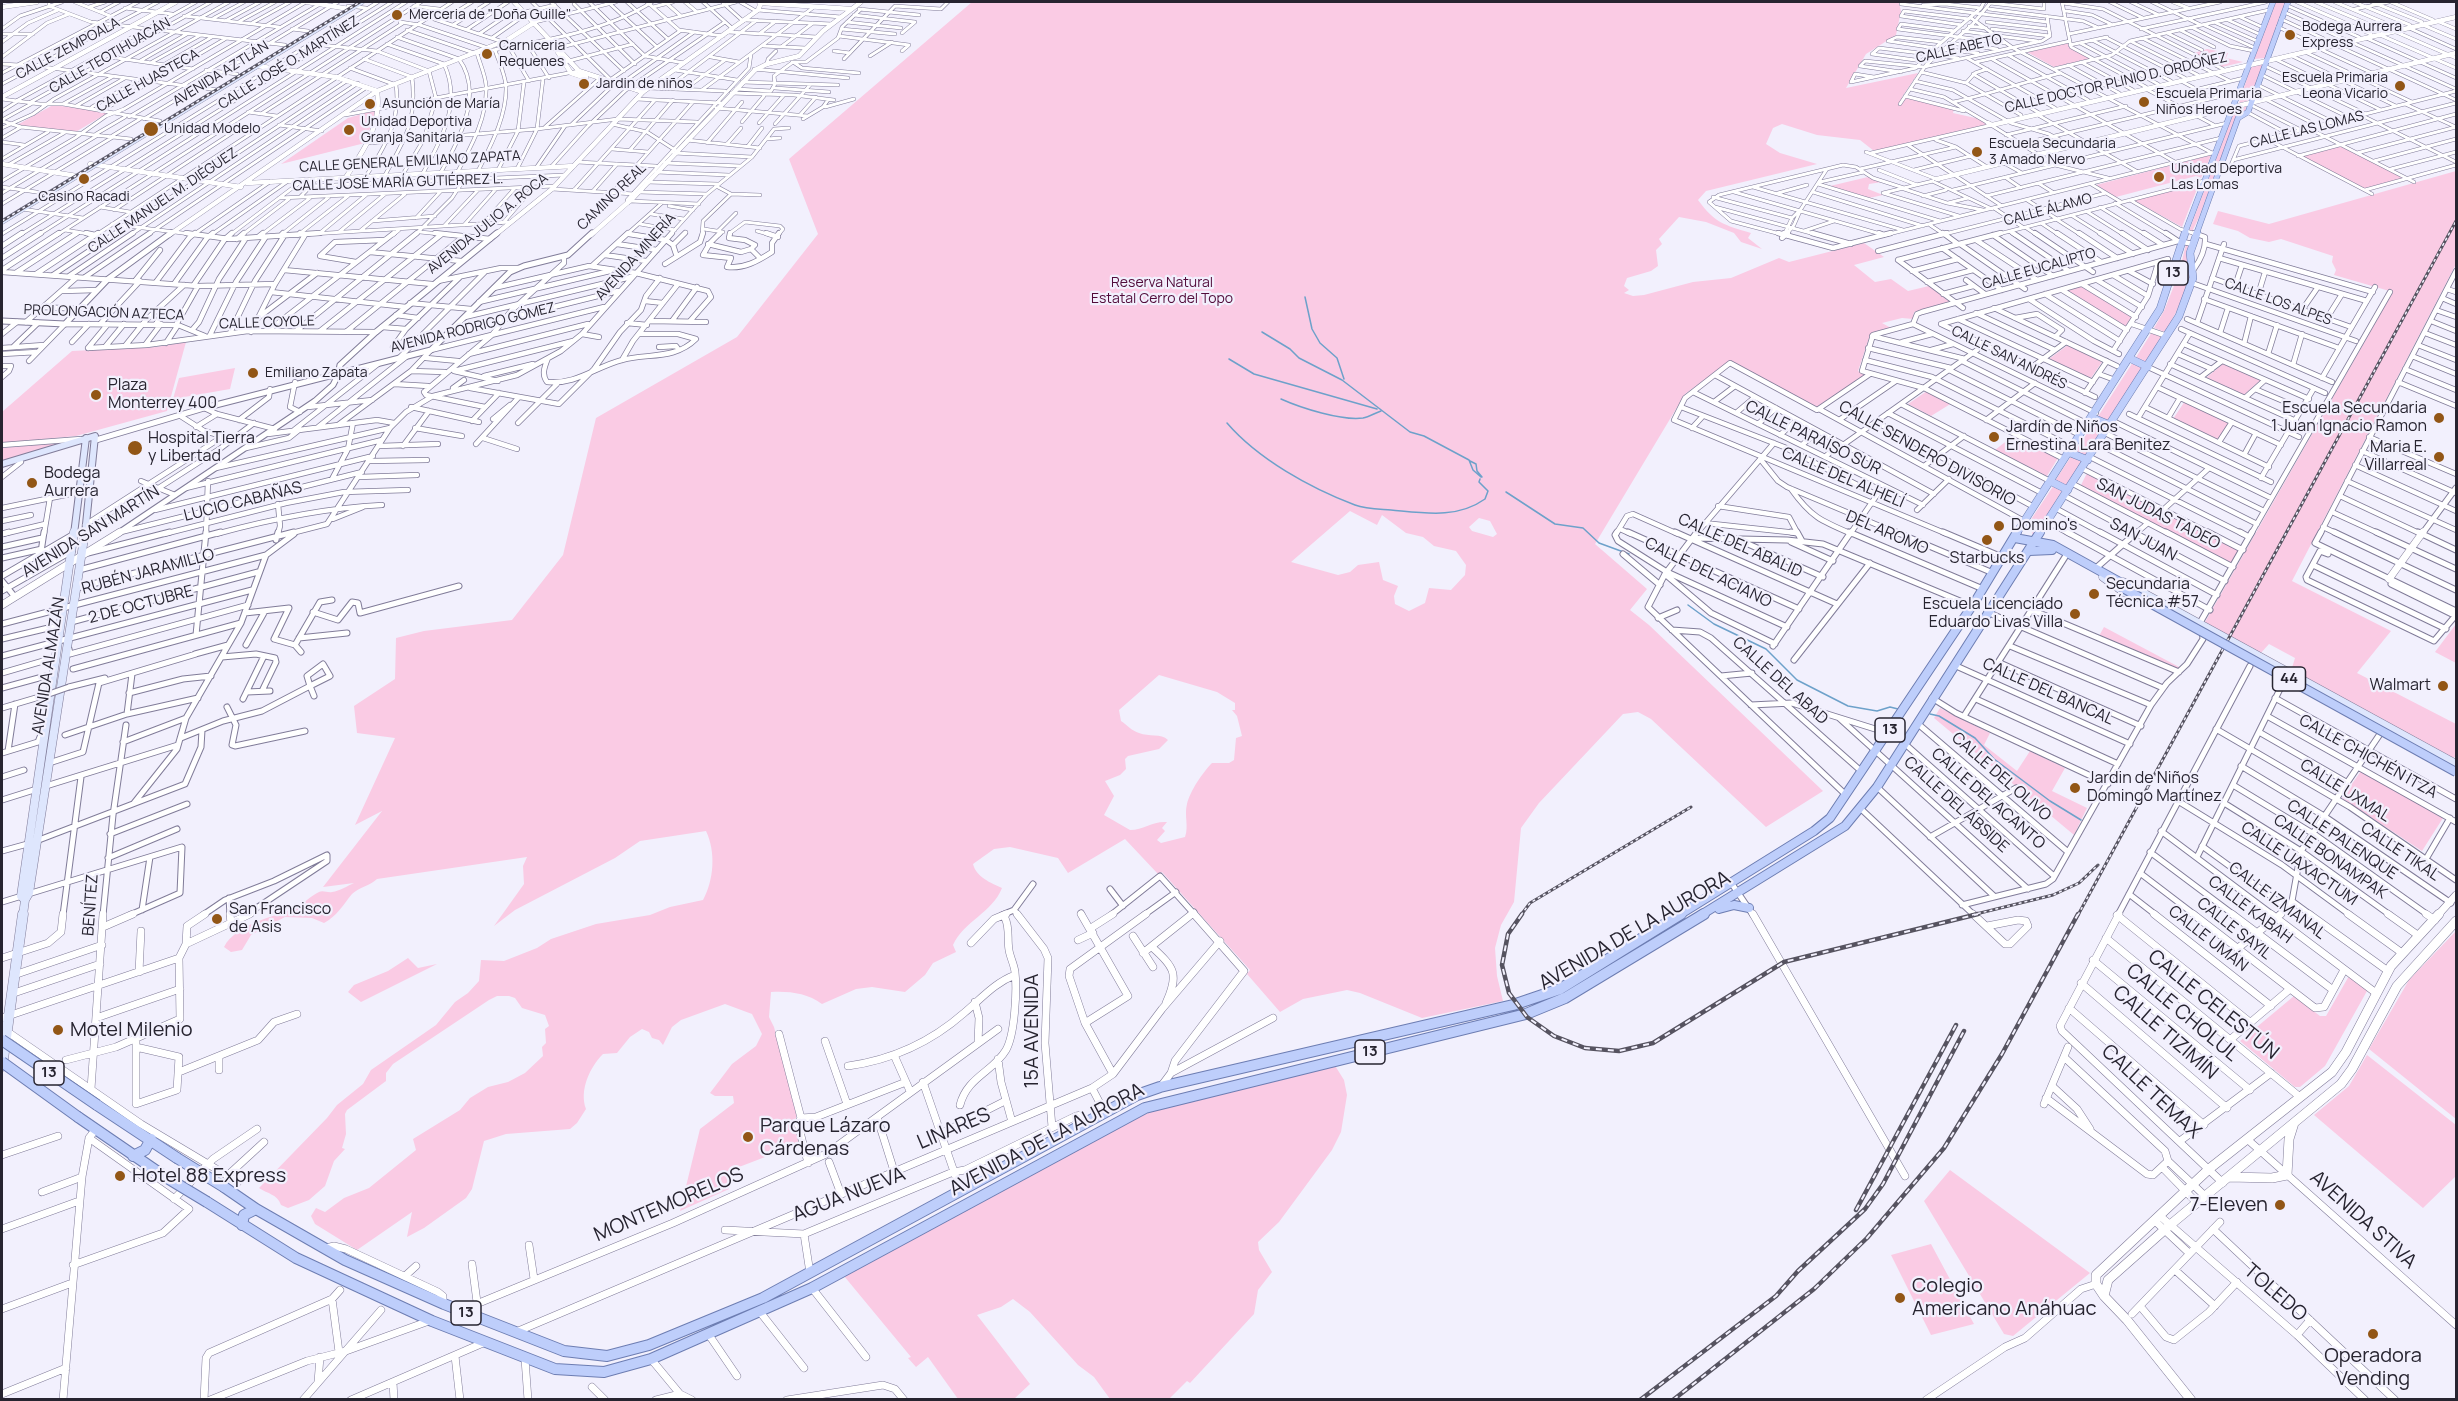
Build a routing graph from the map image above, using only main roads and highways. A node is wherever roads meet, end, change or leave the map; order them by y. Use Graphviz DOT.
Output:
graph roads {
  1 [pos="362,2"];
  2 [pos="2273,2"];
  3 [pos="2287,3"];
  4 [pos="350,7"];
  5 [pos="216,89"];
  6 [pos="92,165"];
  7 [pos="75,175"];
  8 [pos="2,220"];
  9 [pos="2129,358"];
  10 [pos="2148,367"];
  11 [pos="2092,418"];
  12 [pos="2112,423"];
  13 [pos="95,438"];
  14 [pos="86,440"];
  15 [pos="2068,453"];
  16 [pos="2089,458"];
  17 [pos="2,466"];
  18 [pos="2050,481"];
  19 [pos="2069,490"];
  20 [pos="2024,521"];
  21 [pos="2039,537"];
  22 [pos="2014,538"];
  23 [pos="2053,548"];
  24 [pos="2028,552"];
  25 [pos="2108,577"];
  26 [pos="2124,587"];
  27 [pos="2182,614"];
  28 [pos="2175,619"];
  29 [pos="1961,624"];
  30 [pos="1976,630"];
  31 [pos="46,761"];
  32 [pos="2457,765"];
  33 [pos="2457,774"];
  34 [pos="1749,908"];
  35 [pos="1704,915"];
  36 [pos="6,1016"];
  37 [pos="3,1034"];
  38 [pos="2,1064"];
  39 [pos="1064,1133"];
  40 [pos="151,1139"];
  41 [pos="1070,1147"];
  42 [pos="1036,1148"];
  43 [pos="133,1156"];
  44 [pos="1038,1164"];
  45 [pos="256,1209"];
  46 [pos="242,1225"];
  1 -- 4 [label="main road, AVENIDA AZTLÁN"];
  2 -- 9 [label="main road, 13"];
  3 -- 10 [label="main road, 13"];
  4 -- 5 [label="main road, AVENIDA AZTLÁN"];
  4 -- 5 [label="main road, AVENIDA AZTLÁN"];
  5 -- 6 [label="main road, AVENIDA AZTLÁN"];
  5 -- 6 [label="main road, AVENIDA AZTLÁN"];
  6 -- 7 [label="main road, AVENIDA AZTLÁN"];
  7 -- 8 [label="main road, AVENIDA AZTLÁN"];
  7 -- 8 [label="main road, AVENIDA AZTLÁN"];
  9 -- 10 [label="main road"];
  9 -- 11 [label="main road, 13"];
  10 -- 12 [label="main road, 13"];
  11 -- 12 [label="main road"];
  11 -- 15 [label="main road, 13"];
  12 -- 16 [label="main road, 13"];
  13 -- 14 [label="main road, AVENIDA RODRIGO GÓMEZ"];
  13 -- 31 [label="main road, AVENIDA ALMAZÁN"];
  14 -- 17 [label="main road, AVENIDA RODRIGO GÓMEZ"];
  14 -- 17 [label="main road, AVENIDA RODRIGO GÓMEZ"];
  14 -- 31 [label="main road, AVENIDA ALMAZÁN"];
  15 -- 16 [label="main road"];
  15 -- 18 [label="main road, 13"];
  16 -- 19 [label="main road, 13"];
  18 -- 19 [label="main road"];
  18 -- 20 [label="main road, 13"];
  19 -- 21 [label="main road, 13"];
  20 -- 21 [label="main road, 44"];
  20 -- 22 [label="main road, AVENIDA DE LA AURORA / 13"];
  21 -- 22 [label="main road, 44"];
  21 -- 23 [label="main road, 44"];
  21 -- 24 [label="main road, AVENIDA DE LA AURORA / 13"];
  22 -- 29 [label="main road, AVENIDA DE LA AURORA / 13"];
  23 -- 24 [label="main road"];
  23 -- 25 [label="main road, 44"];
  23 -- 25 [label="main road, 44"];
  24 -- 30 [label="main road, AVENIDA DE LA AURORA / 13"];
  25 -- 26 [label="main road, 44"];
  25 -- 27 [label="main road"];
  25 -- 28 [label="main road"];
  26 -- 32 [label="main road, 44, bridge"];
  26 -- 33 [label="main road, 44, bridge"];
  27 -- 28 [label="main road"];
  27 -- 32 [label="main road"];
  28 -- 33 [label="main road"];
  29 -- 30 [label="main road"];
  29 -- 39 [label="main road, AVENIDA DE LA AURORA / 13"];
  30 -- 35 [label="main road, AVENIDA DE LA AURORA / 13"];
  31 -- 36 [label="main road, AVENIDA ALMAZÁN"];
  34 -- 35 [label="main road"];
  35 -- 41 [label="main road, AVENIDA DE LA AURORA / 13"];
  36 -- 37 [label="main road, AVENIDA ALMAZÁN"];
  37 -- 38 [label="main road, AVENIDA ALMAZÁN"];
  37 -- 40 [label="main road, 13, bridge"];
  38 -- 43 [label="main road, 13, bridge"];
  39 -- 41 [label="main road"];
  39 -- 42 [label="main road, AVENIDA DE LA AURORA / 13"];
  40 -- 43 [label="main road"];
  40 -- 45 [label="main road, 13, bridge"];
  41 -- 44 [label="main road, AVENIDA DE LA AURORA / 13"];
  42 -- 44 [label="main road"];
  42 -- 45 [label="main road, AVENIDA DE LA AURORA / 13"];
  43 -- 46 [label="main road, 13, bridge"];
  44 -- 46 [label="main road, AVENIDA DE LA AURORA / 13"];
  45 -- 46 [label="main road"];
}
